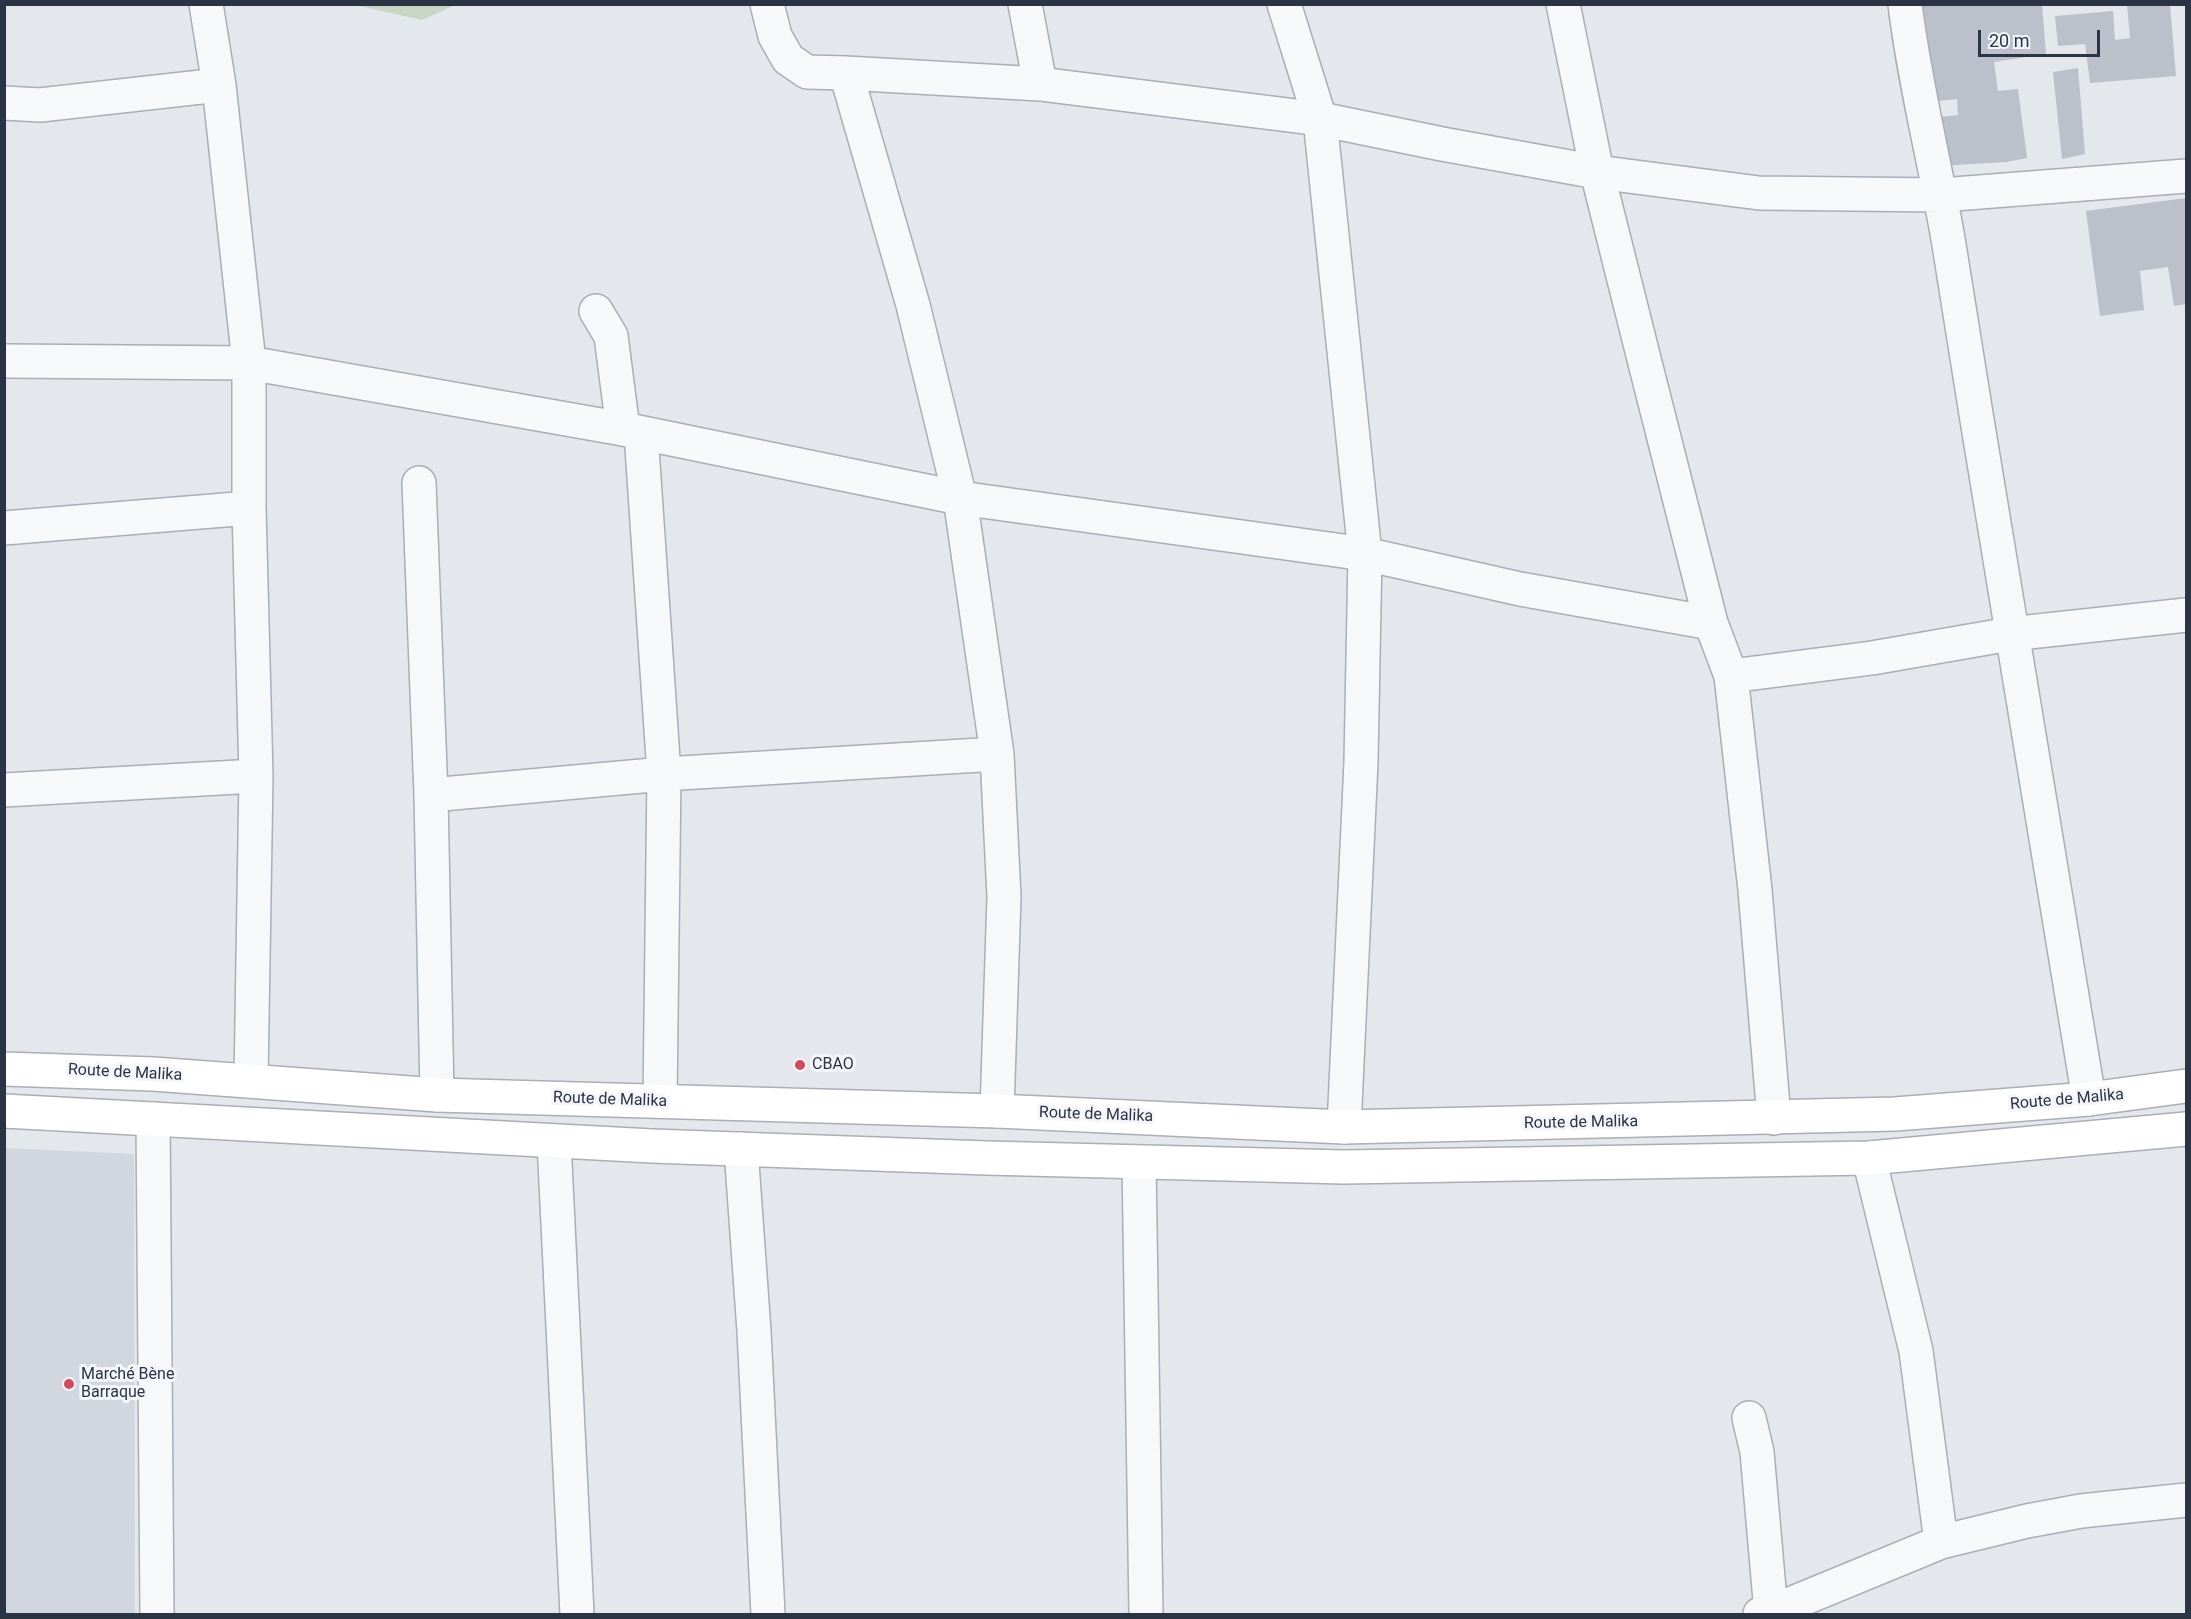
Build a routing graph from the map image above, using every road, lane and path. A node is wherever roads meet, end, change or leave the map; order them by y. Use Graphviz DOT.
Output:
graph roads {
  1 [pos="206,4"];
  2 [pos="767,4"];
  3 [pos="1025,4"];
  4 [pos="1284,4"];
  5 [pos="1563,4"];
  6 [pos="1905,4"];
  7 [pos="846,73"];
  8 [pos="1040,84"];
  9 [pos="219,85"];
  10 [pos="4,104"];
  11 [pos="1320,119"];
  12 [pos="1597,172"];
  13 [pos="2187,176"];
  14 [pos="1941,195"];
  15 [pos="596,311"];
  16 [pos="4,361"];
  17 [pos="249,363"];
  18 [pos="632,431"];
  19 [pos="419,483"];
  20 [pos="960,498"];
  21 [pos="249,508"];
  22 [pos="4,528"];
  23 [pos="1365,554"];
  24 [pos="2187,615"];
  25 [pos="1711,623"];
  26 [pos="2010,634"];
  27 [pos="1731,676"];
  28 [pos="997,754"];
  29 [pos="664,774"];
  30 [pos="256,776"];
  31 [pos="4,790"];
  32 [pos="431,795"];
  33 [pos="4,1069"];
  34 [pos="251,1081"];
  35 [pos="2187,1086"];
  36 [pos="437,1095"];
  37 [pos="2089,1099"];
  38 [pos="660,1101"];
  39 [pos="4,1111"];
  40 [pos="997,1111"];
  41 [pos="1774,1118"];
  42 [pos="153,1119"];
  43 [pos="1344,1128"];
  44 [pos="2187,1129"];
  45 [pos="554,1142"];
  46 [pos="741,1149"];
  47 [pos="1869,1158"];
  48 [pos="1139,1163"];
  49 [pos="1749,1418"];
  50 [pos="2187,1500"];
  51 [pos="1941,1542"];
  52 [pos="1766,1613"];
  53 [pos="157,1614"];
  54 [pos="577,1614"];
  55 [pos="768,1614"];
  56 [pos="1146,1614"];
  1 -- 9 [label="street"];
  2 -- 7 [label="street"];
  3 -- 8 [label="street"];
  4 -- 11 [label="street"];
  5 -- 12 [label="street"];
  6 -- 14 [label="street"];
  7 -- 8 [label="street"];
  7 -- 20 [label="street"];
  8 -- 11 [label="street"];
  9 -- 10 [label="street"];
  9 -- 17 [label="street"];
  11 -- 12 [label="street"];
  11 -- 23 [label="street"];
  12 -- 14 [label="street"];
  12 -- 25 [label="street"];
  13 -- 14 [label="street"];
  14 -- 26 [label="street"];
  15 -- 18 [label="street"];
  16 -- 17 [label="street"];
  17 -- 18 [label="street"];
  17 -- 21 [label="street"];
  18 -- 20 [label="street"];
  18 -- 29 [label="street"];
  19 -- 32 [label="street"];
  20 -- 23 [label="street"];
  20 -- 28 [label="street"];
  21 -- 22 [label="street"];
  21 -- 30 [label="street"];
  23 -- 25 [label="street"];
  23 -- 43 [label="street"];
  24 -- 26 [label="street"];
  25 -- 27 [label="street"];
  26 -- 27 [label="street"];
  26 -- 37 [label="street"];
  27 -- 41 [label="street"];
  28 -- 29 [label="street"];
  28 -- 40 [label="street"];
  29 -- 32 [label="street"];
  29 -- 38 [label="street"];
  30 -- 31 [label="street"];
  30 -- 34 [label="street"];
  32 -- 36 [label="street"];
  33 -- 34 [label="main road, Route de Malika"];
  34 -- 36 [label="main road, Route de Malika"];
  35 -- 37 [label="main road, Route de Malika"];
  36 -- 38 [label="main road, Route de Malika"];
  37 -- 41 [label="main road, Route de Malika"];
  38 -- 40 [label="main road, Route de Malika"];
  39 -- 42 [label="main road"];
  40 -- 43 [label="main road, Route de Malika"];
  41 -- 43 [label="main road, Route de Malika"];
  42 -- 45 [label="main road"];
  42 -- 53 [label="street"];
  44 -- 47 [label="main road"];
  45 -- 46 [label="main road"];
  45 -- 54 [label="street"];
  46 -- 48 [label="main road"];
  46 -- 55 [label="street"];
  47 -- 48 [label="main road"];
  47 -- 51 [label="street"];
  48 -- 56 [label="street"];
  49 -- 52 [label="street"];
  50 -- 51 [label="street"];
  51 -- 52 [label="street"];
}
